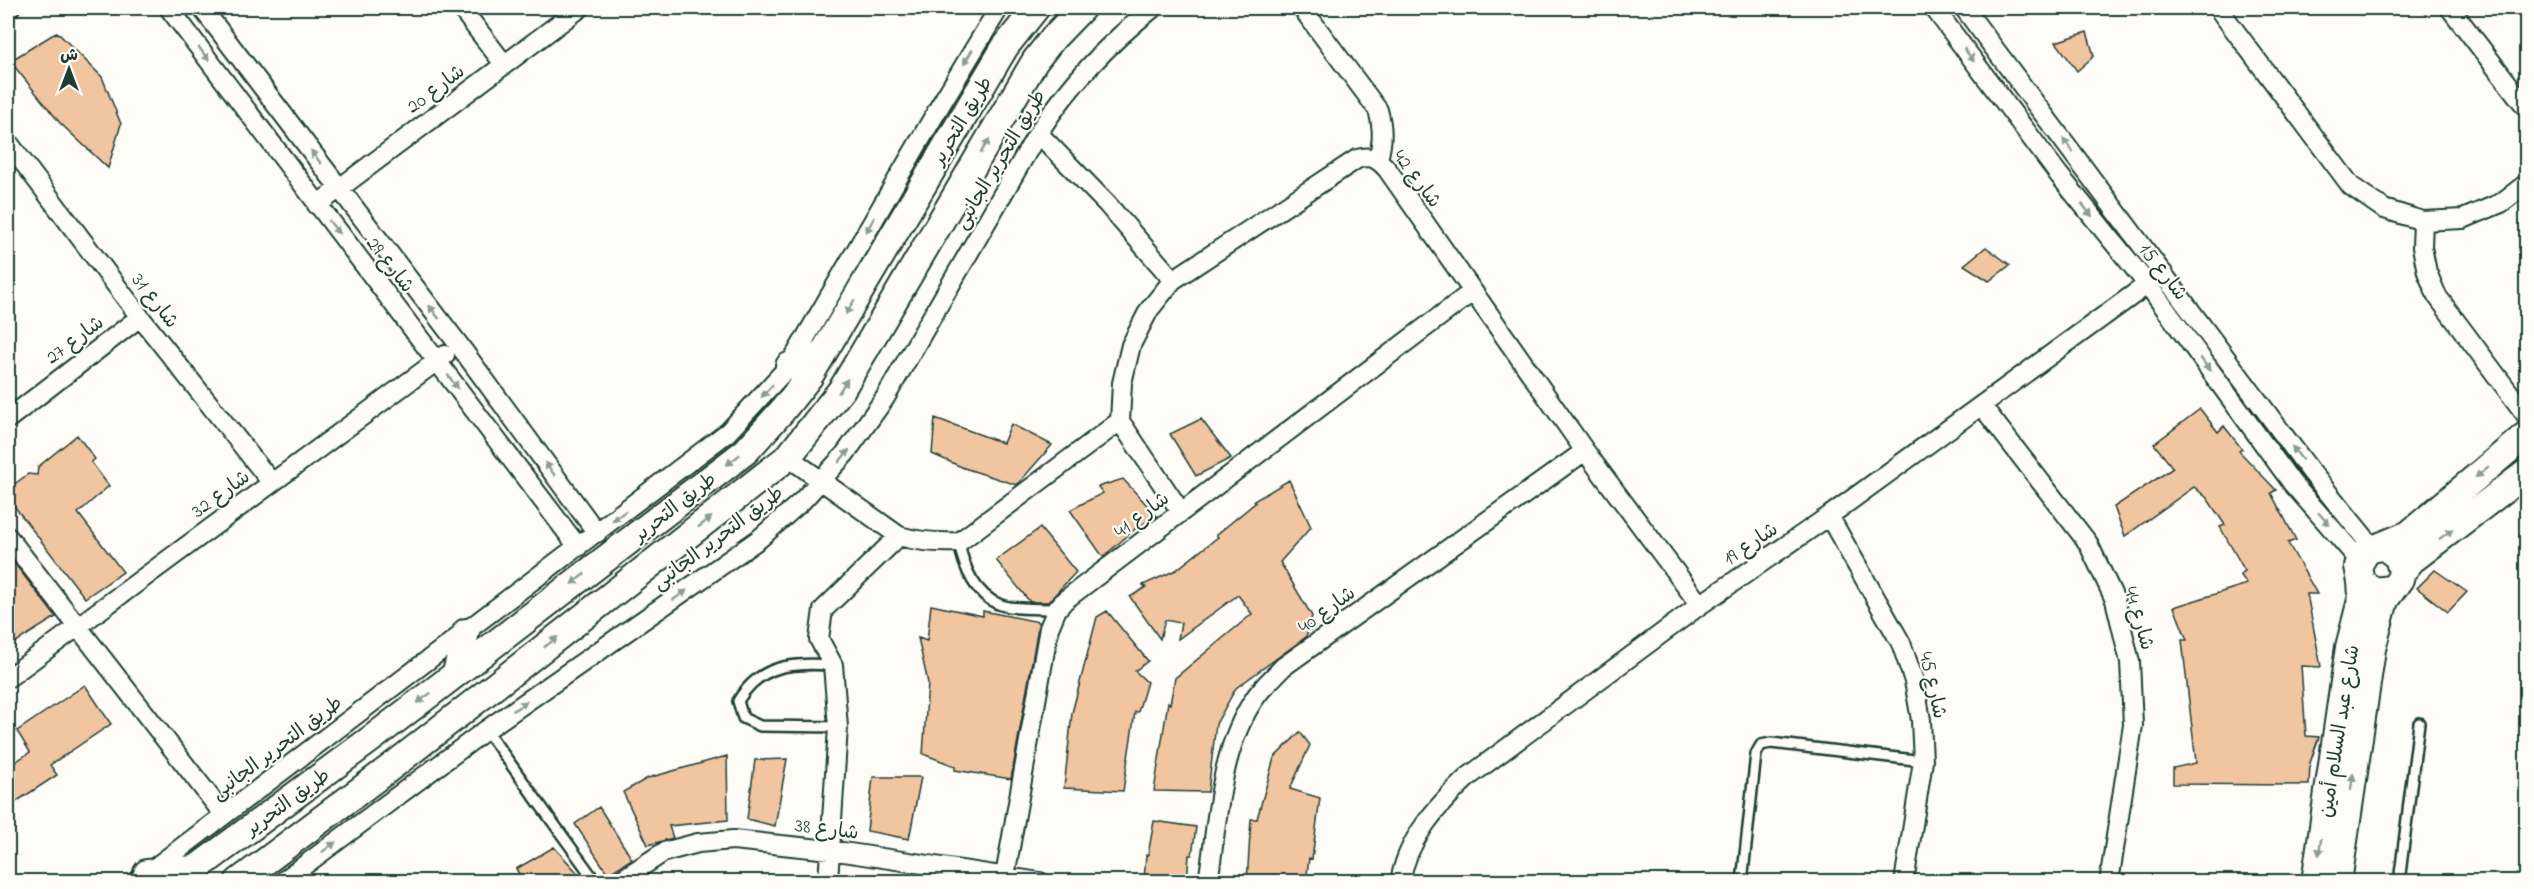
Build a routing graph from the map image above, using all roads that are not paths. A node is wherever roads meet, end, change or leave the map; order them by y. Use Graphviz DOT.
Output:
graph roads {
  1 [pos="169,8"];
  2 [pos="202,8"];
  3 [pos="461,8"];
  4 [pos="580,8"];
  5 [pos="999,8"];
  6 [pos="1036,8"];
  7 [pos="1082,8"];
  8 [pos="1153,8"];
  9 [pos="1302,8"];
  10 [pos="1934,8"];
  11 [pos="1964,8"];
  12 [pos="2218,8"];
  13 [pos="2450,8"];
  14 [pos="504,64"];
  15 [pos="2526,107"];
  16 [pos="1038,132"];
  17 [pos="8,142"];
  18 [pos="1378,159"];
  19 [pos="2526,184"];
  20 [pos="339,188"];
  21 [pos="317,205"];
  22 [pos="2422,221"];
  23 [pos="2163,273"];
  24 [pos="1173,280"];
  25 [pos="2148,285"];
  26 [pos="1472,292"];
  27 [pos="140,317"];
  28 [pos="459,345"];
  29 [pos="822,354"];
  30 [pos="437,361"];
  31 [pos="789,366"];
  32 [pos="1982,406"];
  33 [pos="2526,415"];
  34 [pos="8,418"];
  35 [pos="1119,421"];
  36 [pos="2526,435"];
  37 [pos="1585,451"];
  38 [pos="788,457"];
  39 [pos="2526,473"];
  40 [pos="822,481"];
  41 [pos="272,483"];
  42 [pos="1181,512"];
  43 [pos="1829,516"];
  44 [pos="597,533"];
  45 [pos="899,536"];
  46 [pos="8,537"];
  47 [pos="959,542"];
  48 [pos="578,548"];
  49 [pos="2368,559"];
  50 [pos="2397,580"];
  51 [pos="1700,605"];
  52 [pos="1057,609"];
  53 [pos="78,626"];
  54 [pos="466,632"];
  55 [pos="833,665"];
  56 [pos="456,673"];
  57 [pos="8,678"];
  58 [pos="2419,723"];
  59 [pos="838,727"];
  60 [pos="486,730"];
  61 [pos="375,736"];
  62 [pos="1923,761"];
  63 [pos="395,764"];
  64 [pos="317,779"];
  65 [pos="333,810"];
  66 [pos="224,815"];
  67 [pos="830,850"];
  68 [pos="186,875"];
  69 [pos="1005,876"];
  70 [pos="141,877"];
  71 [pos="248,877"];
  72 [pos="282,882"];
  73 [pos="596,882"];
  74 [pos="618,882"];
  75 [pos="828,882"];
  76 [pos="1040,882"];
  77 [pos="1208,882"];
  78 [pos="1400,882"];
  79 [pos="1742,882"];
  80 [pos="1904,882"];
  81 [pos="2109,882"];
  82 [pos="2315,882"];
  83 [pos="2337,882"];
  84 [pos="2399,882"];
  1 -- 21 [label="street, شارع 29, one-way"];
  20 -- 2 [label="street, شارع 29, one-way"];
  3 -- 14 [label="street"];
  4 -- 14 [label="street, شارع 20"];
  5 -- 31 [label="street, طريق التحرير الجانبى, one-way"];
  6 -- 29 [label="street, طريق التحرير, one-way"];
  38 -- 7 [label="street, طريق التحرير, one-way"];
  8 -- 16 [label="street, طريق التحرير الجانبى"];
  9 -- 18 [label="street"];
  10 -- 25 [label="street, شارع 15, one-way"];
  23 -- 11 [label="street, شارع 15, one-way"];
  12 -- 22 [label="street"];
  13 -- 15 [label="street"];
  14 -- 20 [label="street, شارع 20"];
  16 -- 24 [label="street"];
  40 -- 16 [label="street, طريق التحرير الجانبى, one-way"];
  17 -- 27 [label="street, شارع 31"];
  18 -- 24 [label="street, شارع 42"];
  18 -- 26 [label="street, شارع 42"];
  19 -- 22 [label="street"];
  20 -- 21 [label="street, شارع 20"];
  28 -- 20 [label="street, شارع 29, one-way"];
  21 -- 30 [label="street, شارع 29, one-way"];
  22 -- 33 [label="street"];
  23 -- 25 [label="street, شارع 19"];
  49 -- 23 [label="street, شارع 15, one-way"];
  24 -- 35 [label="street, شارع 42"];
  25 -- 32 [label="street, شارع 19"];
  25 -- 49 [label="street, شارع 15, one-way"];
  26 -- 37 [label="street, شارع 42"];
  26 -- 42 [label="street, شارع 41"];
  27 -- 34 [label="street, شارع 27"];
  27 -- 41 [label="street, شارع 31"];
  28 -- 30 [label="street, شارع 32"];
  44 -- 28 [label="street, شارع 29, one-way"];
  29 -- 31 [label="street"];
  29 -- 56 [label="street, طريق التحرير, one-way"];
  30 -- 41 [label="street, شارع 32"];
  30 -- 48 [label="street, شارع 29, one-way"];
  31 -- 44 [label="street, طريق التحرير الجانبى, one-way"];
  32 -- 43 [label="street, شارع 19"];
  32 -- 81 [label="street, شارع 44"];
  35 -- 42 [label="street"];
  35 -- 47 [label="street"];
  36 -- 49 [label="street, one-way"];
  37 -- 51 [label="street, شارع 42"];
  37 -- 77 [label="street, شارع 40"];
  38 -- 40 [label="street"];
  63 -- 38 [label="street, طريق التحرير, one-way"];
  50 -- 39 [label="street, شارع عبد السلام أمين, one-way"];
  40 -- 45 [label="street"];
  60 -- 40 [label="street, طريق التحرير الجانبى, one-way"];
  41 -- 53 [label="street, شارع 32"];
  42 -- 52 [label="street, شارع 41"];
  43 -- 51 [label="street, شارع 19"];
  43 -- 62 [label="street, شارع 45"];
  44 -- 48 [label="street, طريق التحرير الجانبى"];
  45 -- 47 [label="street"];
  45 -- 55 [label="street"];
  46 -- 53 [label="street"];
  47 -- 52 [label="lane"];
  48 -- 54 [label="street, طريق التحرير الجانبى"];
  49 -- 50 [label="street"];
  49 -- 50 [label="street"];
  49 -- 82 [label="street, شارع عبد السلام أمين, one-way"];
  83 -- 50 [label="street, شارع عبد السلام أمين, one-way"];
  51 -- 78 [label="street, شارع 19"];
  52 -- 69 [label="street"];
  53 -- 57 [label="street, شارع 32"];
  53 -- 66 [label="street"];
  54 -- 56 [label="street"];
  54 -- 66 [label="street, طريق التحرير الجانبى"];
  55 -- 59 [label="street"];
  55 -- 59 [label="lane"];
  56 -- 61 [label="street, طريق التحرير, one-way"];
  58 -- 84 [label="lane"];
  59 -- 67 [label="street"];
  72 -- 60 [label="street, طريق التحرير الجانبى, one-way"];
  60 -- 73 [label="lane"];
  61 -- 63 [label="street"];
  61 -- 64 [label="street, طريق التحرير"];
  62 -- 79 [label="lane"];
  62 -- 80 [label="street, شارع 45"];
  63 -- 65 [label="street, طريق التحرير"];
  64 -- 65 [label="street"];
  64 -- 68 [label="street, طريق التحرير"];
  65 -- 71 [label="street, طريق التحرير"];
  66 -- 70 [label="street, طريق التحرير الجانبى"];
  67 -- 69 [label="street, شارع 38"];
  67 -- 74 [label="street, شارع 38"];
  67 -- 75 [label="street"];
  68 -- 70 [label="street"];
  69 -- 76 [label="street, شارع 38"];
}
